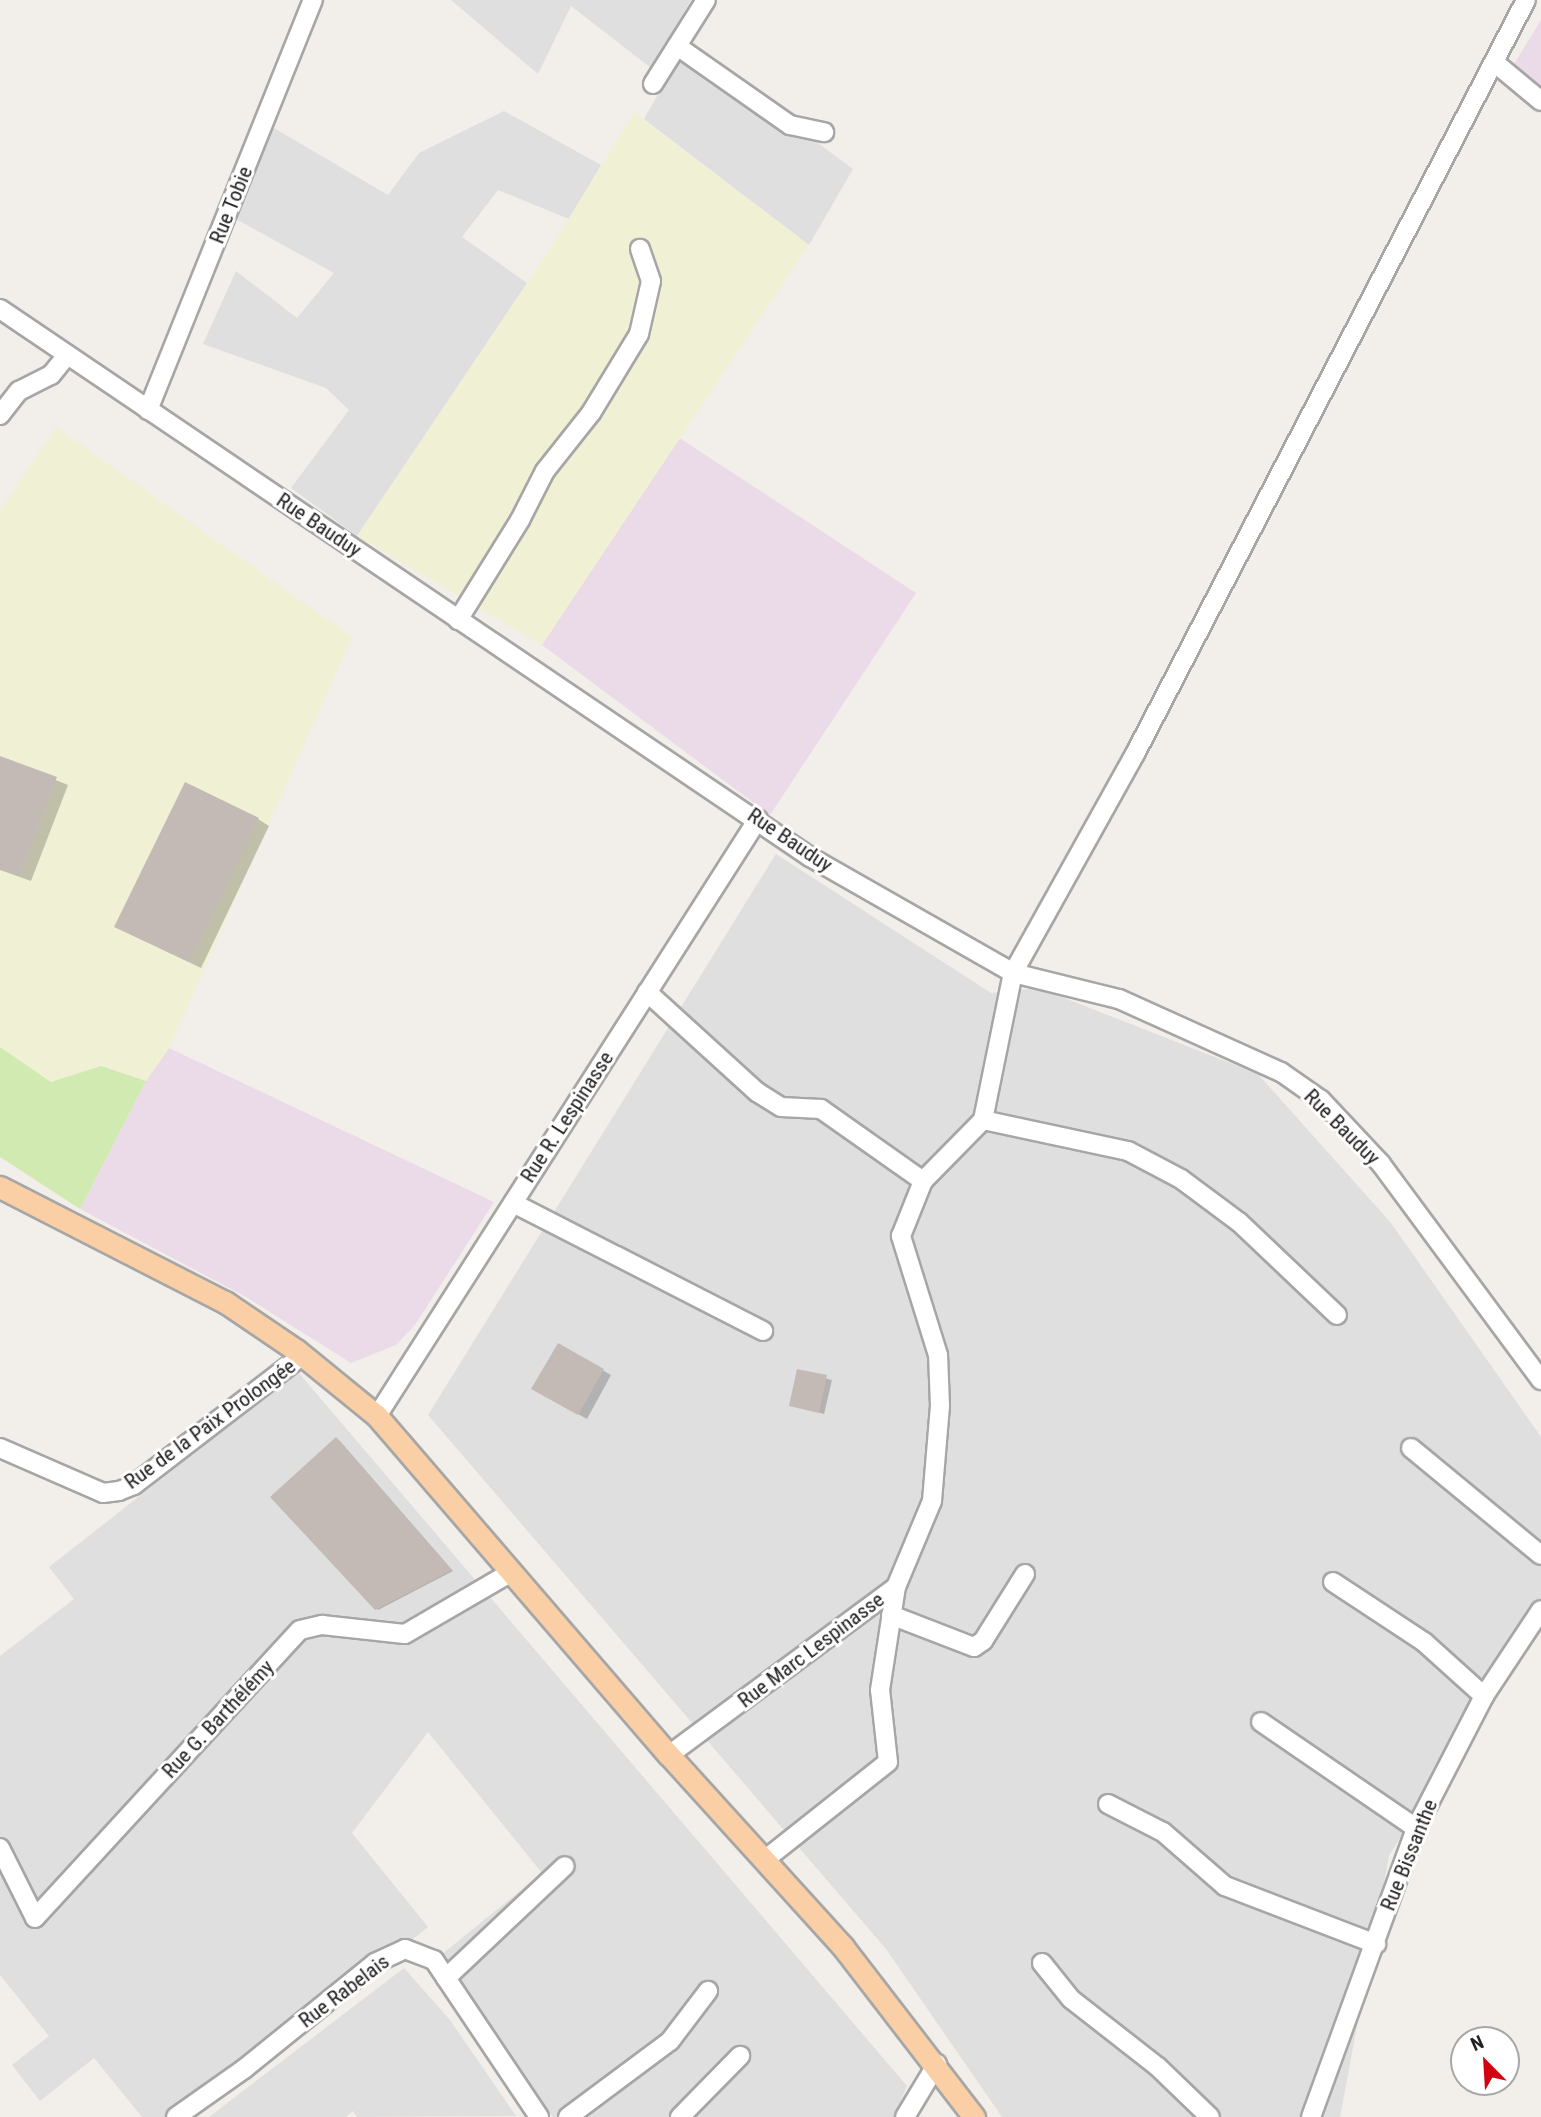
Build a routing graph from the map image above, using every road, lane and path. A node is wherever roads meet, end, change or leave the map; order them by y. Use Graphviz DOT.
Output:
graph roads {
  1 [pos="313,0"];
  2 [pos="706,0"];
  3 [pos="1526,0"];
  4 [pos="677,46"];
  5 [pos="1494,62"];
  6 [pos="653,84"];
  7 [pos="1541,101"];
  8 [pos="824,132"];
  9 [pos="639,250"];
  10 [pos="0,309"];
  11 [pos="67,355"];
  12 [pos="148,411"];
  13 [pos="0,415"];
  14 [pos="458,620"];
  15 [pos="758,819"];
  16 [pos="1013,973"];
  17 [pos="647,992"];
  18 [pos="983,1120"];
  19 [pos="923,1181"];
  20 [pos="0,1187"];
  21 [pos="513,1203"];
  22 [pos="1337,1315"];
  23 [pos="763,1331"];
  24 [pos="303,1356"];
  25 [pos="1541,1380"];
  26 [pos="377,1416"];
  27 [pos="0,1448"];
  28 [pos="1411,1448"];
  29 [pos="1541,1555"];
  30 [pos="510,1573"];
  31 [pos="1025,1574"];
  32 [pos="1333,1582"];
  33 [pos="896,1587"];
  34 [pos="1541,1610"];
  35 [pos="891,1615"];
  36 [pos="1484,1696"];
  37 [pos="1261,1722"];
  38 [pos="670,1755"];
  39 [pos="1108,1804"];
  40 [pos="1416,1828"];
  41 [pos="0,1848"];
  42 [pos="767,1858"];
  43 [pos="565,1867"];
  44 [pos="1376,1944"];
  45 [pos="1042,1963"];
  46 [pos="446,1978"];
  47 [pos="708,1991"];
  48 [pos="740,2056"];
  49 [pos="937,2064"];
  50 [pos="176,2117"];
  51 [pos="539,2117"];
  52 [pos="568,2117"];
  53 [pos="680,2117"];
  54 [pos="905,2117"];
  55 [pos="974,2117"];
  56 [pos="1210,2117"];
  57 [pos="1311,2117"];
  1 -- 12 [label="street, Rue Tobie"];
  2 -- 4 [label="street"];
  3 -- 5 [label="street"];
  4 -- 6 [label="street"];
  4 -- 8 [label="street"];
  5 -- 7 [label="street"];
  5 -- 16 [label="street"];
  9 -- 14 [label="street"];
  10 -- 11 [label="street, Rue Bauduy"];
  11 -- 12 [label="street, Rue Bauduy"];
  11 -- 13 [label="street"];
  12 -- 14 [label="street, Rue Bauduy"];
  14 -- 15 [label="street, Rue Bauduy"];
  15 -- 16 [label="street, Rue Bauduy"];
  15 -- 17 [label="street, Rue R. Lespinasse"];
  16 -- 18 [label="street"];
  16 -- 25 [label="street, Rue Bauduy"];
  17 -- 19 [label="street"];
  17 -- 21 [label="street, Rue R. Lespinasse"];
  18 -- 19 [label="street, Rue Marc Lespinasse"];
  18 -- 22 [label="street"];
  19 -- 33 [label="street, Rue Marc Lespinasse"];
  20 -- 24 [label="main road"];
  21 -- 23 [label="street"];
  21 -- 26 [label="street, Rue R. Lespinasse"];
  24 -- 26 [label="main road"];
  24 -- 27 [label="street, Rue de la Paix Prolongée"];
  26 -- 30 [label="main road"];
  28 -- 29 [label="street"];
  30 -- 38 [label="main road"];
  30 -- 41 [label="street, Rue G. Barthélémy"];
  31 -- 35 [label="street"];
  32 -- 36 [label="street"];
  33 -- 35 [label="street"];
  33 -- 38 [label="street, Rue Marc Lespinasse"];
  34 -- 36 [label="street, Rue Bissanthe"];
  35 -- 42 [label="street"];
  36 -- 40 [label="street, Rue Bissanthe"];
  37 -- 40 [label="street"];
  38 -- 42 [label="main road"];
  39 -- 44 [label="street"];
  40 -- 44 [label="street, Rue Bissanthe"];
  42 -- 49 [label="main road"];
  43 -- 46 [label="street"];
  44 -- 57 [label="street, Rue Bissanthe"];
  45 -- 56 [label="street"];
  46 -- 50 [label="street, Rue Rabelais"];
  46 -- 51 [label="street, Rue Rabelais"];
  47 -- 52 [label="street"];
  48 -- 53 [label="street"];
  49 -- 54 [label="street"];
  49 -- 55 [label="main road"];
}
